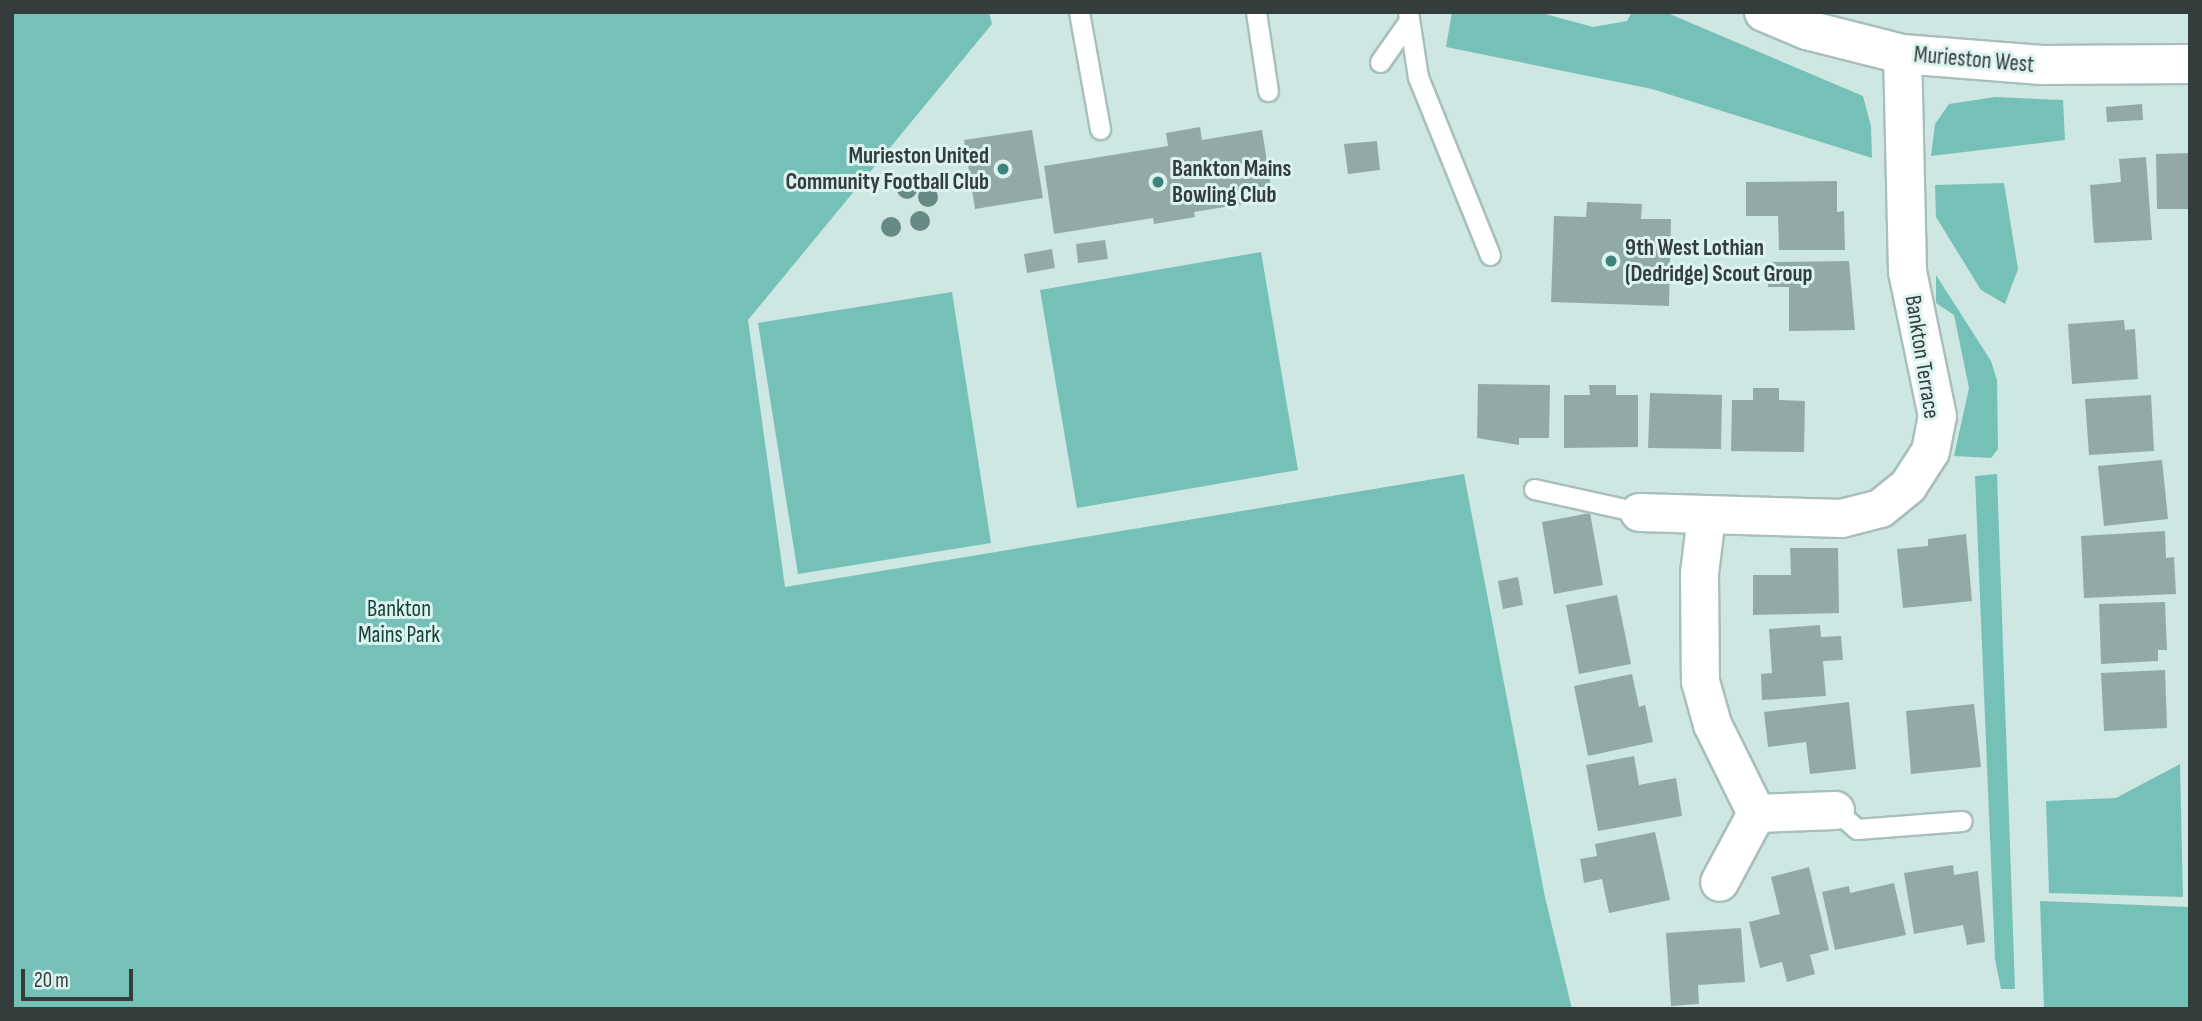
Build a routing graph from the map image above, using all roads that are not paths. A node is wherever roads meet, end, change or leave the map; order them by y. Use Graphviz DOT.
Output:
graph roads {
  1 [pos="1079,12"];
  2 [pos="1256,12"];
  3 [pos="1764,12"];
  4 [pos="1408,17"];
  5 [pos="1902,54"];
  6 [pos="1380,62"];
  7 [pos="2190,64"];
  8 [pos="1268,92"];
  9 [pos="1100,129"];
  10 [pos="1490,255"];
  11 [pos="1534,489"];
  12 [pos="1639,512"];
  13 [pos="1706,516"];
  14 [pos="1835,810"];
  15 [pos="1756,813"];
  16 [pos="1962,821"];
  17 [pos="1719,882"];
  1 -- 9 [label="lane"];
  2 -- 8 [label="lane"];
  3 -- 5 [label="street, Murieston West"];
  4 -- 6 [label="lane"];
  4 -- 10 [label="lane"];
  5 -- 7 [label="street, Murieston West"];
  5 -- 13 [label="street, Bankton Terrace"];
  11 -- 12 [label="lane"];
  12 -- 13 [label="street, Bankton Terrace"];
  13 -- 15 [label="street"];
  14 -- 15 [label="street"];
  14 -- 16 [label="lane"];
  15 -- 17 [label="street"];
}
